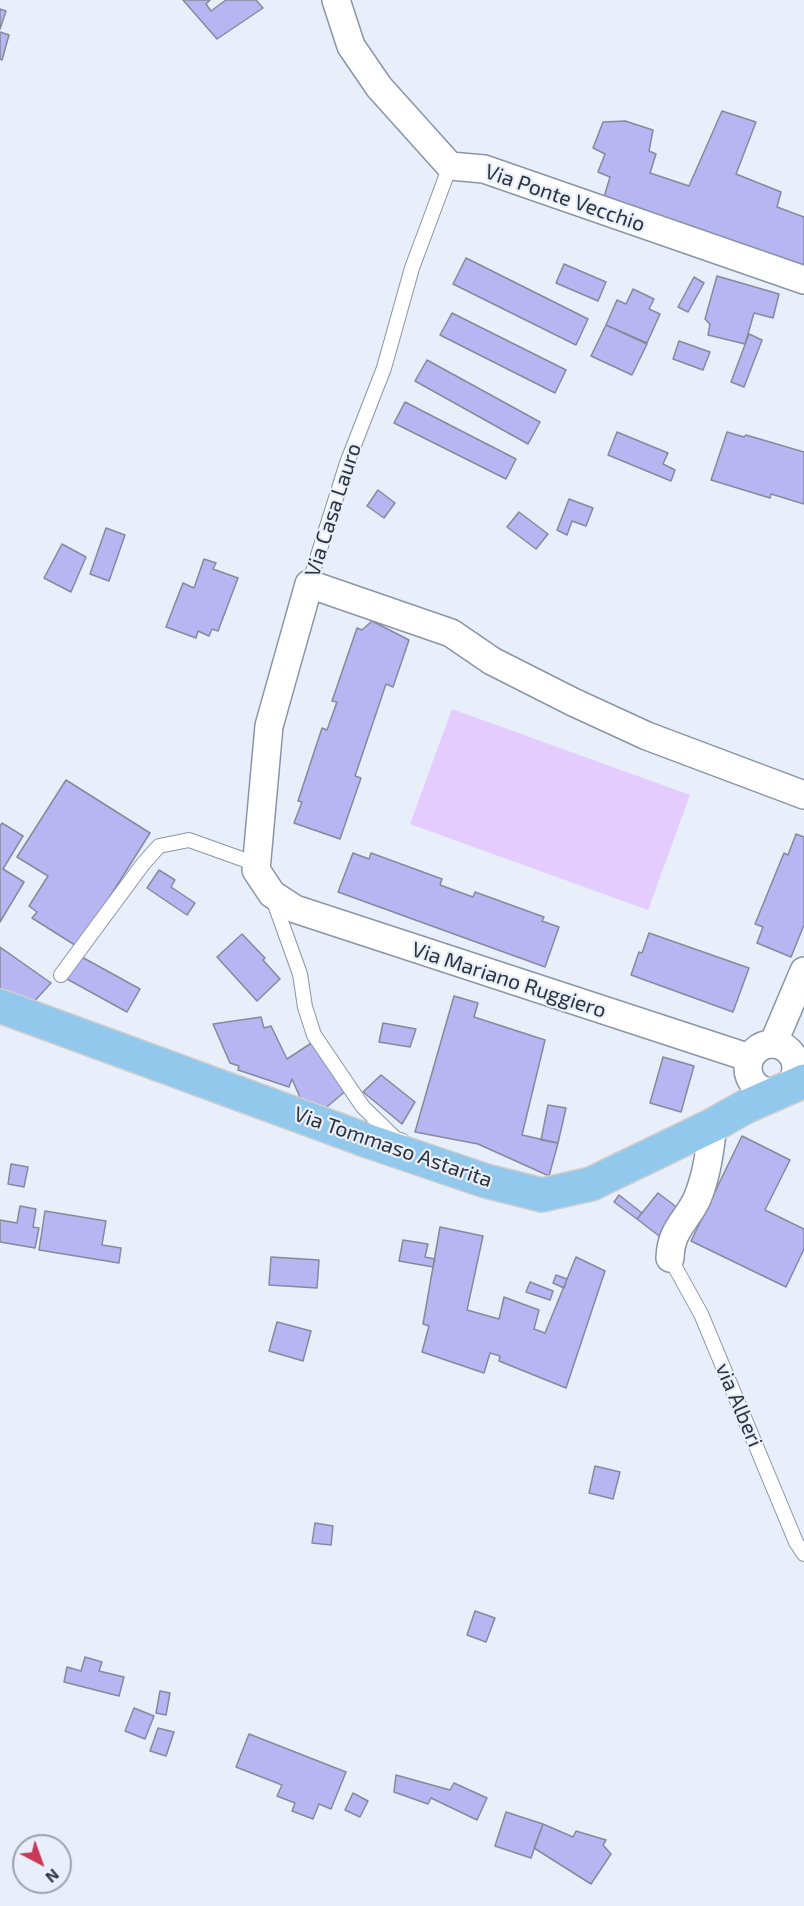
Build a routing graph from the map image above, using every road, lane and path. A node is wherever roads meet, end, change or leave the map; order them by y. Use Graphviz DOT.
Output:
graph roads {
  1 [pos="336,0"];
  2 [pos="450,166"];
  3 [pos="804,280"];
  4 [pos="309,584"];
  5 [pos="804,795"];
  6 [pos="256,864"];
  7 [pos="272,894"];
  8 [pos="804,971"];
  9 [pos="61,975"];
  10 [pos="0,1006"];
  11 [pos="773,1044"];
  12 [pos="750,1058"];
  13 [pos="792,1086"];
  14 [pos="713,1125"];
  15 [pos="501,1185"];
  16 [pos="670,1258"];
  17 [pos="804,1554"];
  1 -- 2 [label="street"];
  2 -- 3 [label="street, Via Ponte Vecchio"];
  2 -- 4 [label="lane, Via Casa Lauro"];
  4 -- 5 [label="street"];
  4 -- 6 [label="street, Via Casa Lauro"];
  6 -- 7 [label="street"];
  6 -- 9 [label="lane"];
  7 -- 12 [label="street, Via Mariano Ruggiero"];
  7 -- 15 [label="lane"];
  8 -- 11 [label="street"];
  10 -- 15 [label="main road, Via Tommaso Astarita"];
  11 -- 12 [label="street"];
  11 -- 13 [label="street, Via Tommaso Astarita"];
  12 -- 13 [label="street"];
  13 -- 14 [label="main road, Via Tommaso Astarita"];
  14 -- 15 [label="main road, Via Tommaso Astarita"];
  14 -- 16 [label="street"];
  16 -- 17 [label="lane, via Alberi"];
}
